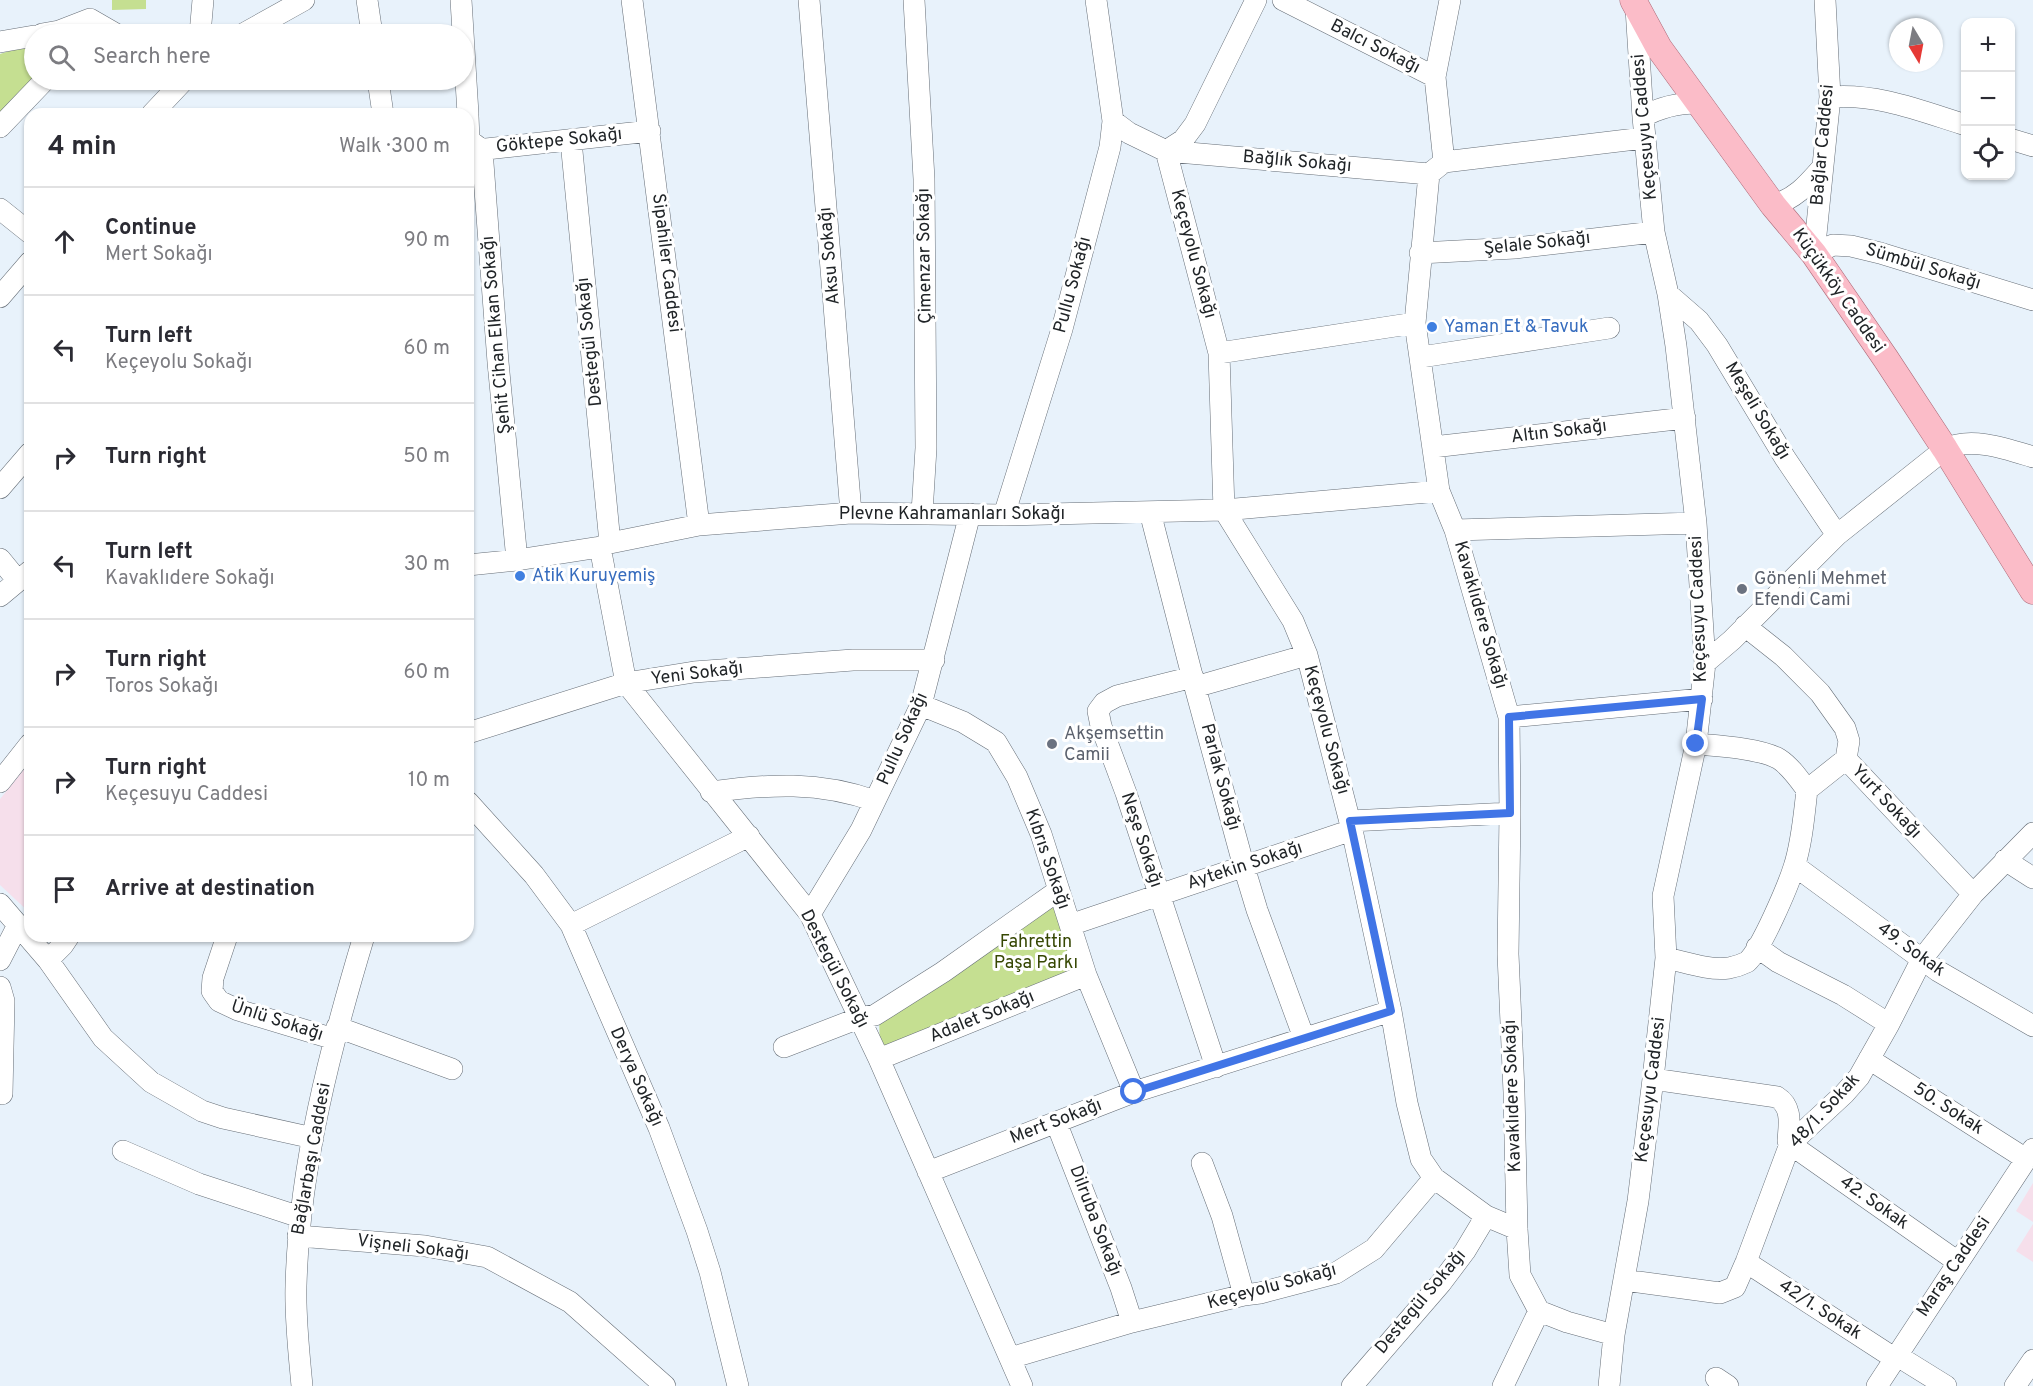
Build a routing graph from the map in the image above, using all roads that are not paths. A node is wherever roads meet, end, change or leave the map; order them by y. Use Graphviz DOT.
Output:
graph roads {
  1 [pos="203,0"];
  2 [pos="304,0"];
  3 [pos="367,0"];
  4 [pos="461,0"];
  5 [pos="632,0"];
  6 [pos="809,0"];
  7 [pos="914,0"];
  8 [pos="1096,0"];
  9 [pos="1256,0"];
  10 [pos="1283,0"];
  11 [pos="1450,0"];
  12 [pos="1825,0"];
  13 [pos="1634,4"];
  14 [pos="201,24"];
  15 [pos="261,24"];
  16 [pos="371,24"];
  17 [pos="462,24"];
  18 [pos="24,38"];
  19 [pos="0,42"];
  20 [pos="1434,77"];
  21 [pos="35,90"];
  22 [pos="175,90"];
  23 [pos="379,90"];
  24 [pos="466,90"];
  25 [pos="1830,97"];
  26 [pos="1698,103"];
  27 [pos="158,108"];
  28 [pos="382,108"];
  29 [pos="468,108"];
  30 [pos="1113,121"];
  31 [pos="1961,124"];
  32 [pos="0,127"];
  33 [pos="1643,128"];
  34 [pos="650,131"];
  35 [pos="571,141"];
  36 [pos="2015,141"];
  37 [pos="2033,146"];
  38 [pos="475,150"];
  39 [pos="1166,151"];
  40 [pos="1436,168"];
  41 [pos="1821,169"];
  42 [pos="1773,205"];
  43 [pos="0,209"];
  44 [pos="24,228"];
  45 [pos="1654,232"];
  46 [pos="1420,254"];
  47 [pos="1814,254"];
  48 [pos="24,269"];
  49 [pos="1668,294"];
  50 [pos="0,297"];
  51 [pos="2033,300"];
  52 [pos="1415,323"];
  53 [pos="1609,328"];
  54 [pos="1219,353"];
  55 [pos="1420,357"];
  56 [pos="1685,418"];
  57 [pos="1433,447"];
  58 [pos="1945,449"];
  59 [pos="2033,457"];
  60 [pos="24,460"];
  61 [pos="0,488"];
  62 [pos="1439,491"];
  63 [pos="1224,510"];
  64 [pos="1150,512"];
  65 [pos="851,513"];
  66 [pos="922,513"];
  67 [pos="970,514"];
  68 [pos="1004,515"];
  69 [pos="1696,522"];
  70 [pos="699,525"];
  71 [pos="1455,530"];
  72 [pos="1837,535"];
  73 [pos="605,545"];
  74 [pos="0,559"];
  75 [pos="518,560"];
  76 [pos="474,564"];
  77 [pos="24,576"];
  78 [pos="2033,591"];
  79 [pos="0,596"];
  80 [pos="1745,626"];
  81 [pos="1307,655"];
  82 [pos="934,660"];
  83 [pos="1705,663"];
  84 [pos="1194,682"];
  85 [pos="626,683"];
  86 [pos="1702,699"];
  87 [pos="921,705"];
  88 [pos="1509,717"];
  89 [pos="474,731"];
  90 [pos="1696,744"];
  91 [pos="24,752"];
  92 [pos="1846,759"];
  93 [pos="0,782"];
  94 [pos="1807,790"];
  95 [pos="711,792"];
  96 [pos="875,801"];
  97 [pos="474,809"];
  98 [pos="1510,813"];
  99 [pos="1351,826"];
  100 [pos="2033,833"];
  101 [pos="749,836"];
  102 [pos="2006,860"];
  103 [pos="1795,866"];
  104 [pos="1244,867"];
  105 [pos="2033,878"];
  106 [pos="1059,890"];
  107 [pos="1159,894"];
  108 [pos="1973,894"];
  109 [pos="0,904"];
  110 [pos="810,914"];
  111 [pos="18,925"];
  112 [pos="571,925"];
  113 [pos="1070,925"];
  114 [pos="24,932"];
  115 [pos="33,942"];
  116 [pos="65,942"];
  117 [pos="225,942"];
  118 [pos="362,942"];
  119 [pos="1757,947"];
  120 [pos="1666,958"];
  121 [pos="1922,959"];
  122 [pos="0,960"];
  123 [pos="48,960"];
  124 [pos="1086,975"];
  125 [pos="0,987"];
  126 [pos="1391,1011"];
  127 [pos="859,1018"];
  128 [pos="1889,1024"];
  129 [pos="2033,1026"];
  130 [pos="335,1033"];
  131 [pos="1304,1038"];
  132 [pos="784,1047"];
  133 [pos="879,1059"];
  134 [pos="1869,1059"];
  135 [pos="1216,1067"];
  136 [pos="452,1069"];
  137 [pos="1653,1079"];
  138 [pos="1134,1092"];
  139 [pos="2,1094"];
  140 [pos="1056,1122"];
  141 [pos="314,1138"];
  142 [pos="1790,1144"];
  143 [pos="123,1151"];
  144 [pos="2030,1154"];
  145 [pos="1202,1163"];
  146 [pos="928,1172"];
  147 [pos="1434,1178"];
  148 [pos="1486,1216"];
  149 [pos="299,1226"];
  150 [pos="1517,1229"];
  151 [pos="1746,1262"];
  152 [pos="1958,1262"];
  153 [pos="1624,1280"];
  154 [pos="1244,1295"];
  155 [pos="1539,1311"];
  156 [pos="1132,1322"];
  157 [pos="1614,1335"];
  158 [pos="1895,1356"];
  159 [pos="1010,1358"];
  160 [pos="2033,1360"];
  161 [pos="302,1386"];
  162 [pos="665,1386"];
  163 [pos="738,1386"];
  164 [pos="1022,1386"];
  165 [pos="1352,1386"];
  166 [pos="1503,1386"];
  167 [pos="1609,1386"];
  168 [pos="1877,1386"];
  169 [pos="1946,1386"];
  170 [pos="2015,1386"];
  1 -- 14 [label="street"];
  2 -- 15 [label="street"];
  3 -- 16 [label="street"];
  4 -- 17 [label="street, Şehit Cihan Elkan Sokağı"];
  5 -- 34 [label="street, Sipahiler Caddesi"];
  6 -- 65 [label="street, Aksu Sokağı"];
  7 -- 66 [label="street, Çimenzar Sokağı"];
  8 -- 30 [label="street"];
  9 -- 39 [label="street"];
  10 -- 20 [label="street, Balcı Sokağı"];
  11 -- 20 [label="street, Kavaklıdere Sokağı"];
  12 -- 25 [label="street, Bağlar Caddesi"];
  13 -- 26 [label="main road, Küçükköy Caddesi"];
  13 -- 33 [label="street, Keçesuyu Caddesi"];
  18 -- 19 [label="street"];
  20 -- 40 [label="street, Kavaklıdere Sokağı"];
  21 -- 32 [label="street"];
  22 -- 27 [label="street"];
  23 -- 28 [label="street"];
  24 -- 29 [label="street, Şehit Cihan Elkan Sokağı"];
  25 -- 31 [label="street"];
  25 -- 41 [label="street, Bağlar Caddesi"];
  26 -- 33 [label="street, Bağlık Sokağı"];
  26 -- 42 [label="main road, Küçükköy Caddesi"];
  30 -- 39 [label="street"];
  30 -- 68 [label="street, Pullu Sokağı"];
  33 -- 40 [label="street, Bağlık Sokağı"];
  33 -- 45 [label="street, Keçesuyu Caddesi"];
  34 -- 35 [label="street, Göktepe Sokağı"];
  34 -- 70 [label="street, Sipahiler Caddesi"];
  35 -- 38 [label="street, Göktepe Sokağı"];
  35 -- 73 [label="street, Destegül Sokağı"];
  36 -- 37 [label="street"];
  38 -- 75 [label="street, Şehit Cihan Elkan Sokağı"];
  39 -- 40 [label="street, Bağlık Sokağı"];
  39 -- 54 [label="street, Keçeyolu Sokağı"];
  40 -- 46 [label="street, Kavaklıdere Sokağı"];
  41 -- 42 [label="street"];
  41 -- 47 [label="street, Bağlar Caddesi"];
  42 -- 47 [label="main road, Küçükköy Caddesi"];
  43 -- 44 [label="street"];
  45 -- 46 [label="street, Şelale Sokağı"];
  45 -- 49 [label="street, Keçesuyu Caddesi"];
  46 -- 52 [label="street, Kavaklıdere Sokağı"];
  47 -- 51 [label="street, Sümbül Sokağı"];
  47 -- 58 [label="main road, Küçükköy Caddesi"];
  48 -- 50 [label="street"];
  49 -- 56 [label="street, Keçesuyu Caddesi"];
  49 -- 72 [label="street, Meşeli Sokağı"];
  52 -- 54 [label="street"];
  52 -- 55 [label="street, Kavaklıdere Sokağı"];
  53 -- 55 [label="street"];
  54 -- 63 [label="street, Keçeyolu Sokağı"];
  55 -- 57 [label="street, Kavaklıdere Sokağı"];
  56 -- 57 [label="street, Altın Sokağı"];
  56 -- 69 [label="street, Keçesuyu Caddesi"];
  57 -- 62 [label="street, Kavaklıdere Sokağı"];
  58 -- 59 [label="street"];
  58 -- 72 [label="street"];
  58 -- 78 [label="main road, Küçükköy Caddesi"];
  60 -- 61 [label="street"];
  62 -- 63 [label="street, Plevne Kahramanları Sokağı"];
  62 -- 71 [label="street, Kavaklıdere Sokağı"];
  63 -- 64 [label="street, Plevne Kahramanları Sokağı"];
  63 -- 81 [label="street, Keçeyolu Sokağı"];
  64 -- 68 [label="street, Plevne Kahramanları Sokağı"];
  64 -- 84 [label="street, Parlak Sokağı"];
  65 -- 66 [label="street, Plevne Kahramanları Sokağı"];
  65 -- 70 [label="street, Plevne Kahramanları Sokağı"];
  66 -- 67 [label="street, Plevne Kahramanları Sokağı"];
  67 -- 68 [label="street, Plevne Kahramanları Sokağı"];
  67 -- 82 [label="street, Pullu Sokağı"];
  69 -- 71 [label="street"];
  69 -- 83 [label="street, Keçesuyu Caddesi"];
  70 -- 73 [label="street, Plevne Kahramanları Sokağı"];
  71 -- 88 [label="street, Kavaklıdere Sokağı"];
  72 -- 80 [label="street"];
  73 -- 75 [label="street, Plevne Kahramanları Sokağı"];
  73 -- 85 [label="street, Destegül Sokağı"];
  74 -- 77 [label="street"];
  75 -- 76 [label="street, Plevne Kahramanları Sokağı"];
  77 -- 79 [label="street"];
  80 -- 83 [label="street"];
  80 -- 92 [label="street, Yurt Sokağı"];
  81 -- 84 [label="street"];
  81 -- 99 [label="street, Keçeyolu Sokağı"];
  82 -- 85 [label="street, Yeni Sokağı"];
  82 -- 87 [label="street, Pullu Sokağı"];
  83 -- 86 [label="street, Keçesuyu Caddesi"];
  84 -- 104 [label="street, Parlak Sokağı"];
  84 -- 107 [label="street, Neşe Sokağı"];
  85 -- 89 [label="street, Yeni Sokağı"];
  85 -- 95 [label="street, Destegül Sokağı"];
  86 -- 88 [label="street"];
  86 -- 90 [label="street, Keçesuyu Caddesi"];
  87 -- 96 [label="street, Pullu Sokağı"];
  87 -- 106 [label="street, Kıbrıs Sokağı"];
  88 -- 98 [label="street, Kavaklıdere Sokağı"];
  90 -- 94 [label="street"];
  90 -- 120 [label="street, Keçesuyu Caddesi"];
  91 -- 93 [label="street"];
  92 -- 94 [label="street"];
  92 -- 108 [label="street, Yurt Sokağı"];
  94 -- 103 [label="street"];
  95 -- 96 [label="street"];
  95 -- 101 [label="street, Destegül Sokağı"];
  96 -- 110 [label="street, Pullu Sokağı"];
  97 -- 112 [label="street, Derya Sokağı"];
  98 -- 99 [label="street, Aytekin Sokağı"];
  98 -- 150 [label="street, Kavaklıdere Sokağı"];
  99 -- 104 [label="street, Aytekin Sokağı"];
  99 -- 126 [label="street, Keçeyolu Sokağı"];
  100 -- 102 [label="street, 48/1. Sokak"];
  101 -- 110 [label="street, Destegül Sokağı"];
  101 -- 112 [label="street"];
  102 -- 105 [label="street"];
  102 -- 108 [label="street, 48/1. Sokak"];
  103 -- 119 [label="street"];
  103 -- 121 [label="street, 49. Sokak"];
  104 -- 107 [label="street, Aytekin Sokağı"];
  104 -- 131 [label="street, Parlak Sokağı"];
  106 -- 113 [label="street, Kıbrıs Sokağı"];
  106 -- 127 [label="street"];
  107 -- 113 [label="street, Aytekin Sokağı"];
  107 -- 135 [label="street, Neşe Sokağı"];
  108 -- 121 [label="street, 48/1. Sokak"];
  109 -- 111 [label="street"];
  110 -- 127 [label="street, Destegül Sokağı"];
  111 -- 114 [label="street"];
  111 -- 122 [label="street"];
  112 -- 163 [label="street, Derya Sokağı"];
  113 -- 124 [label="street, Kıbrıs Sokağı"];
  115 -- 123 [label="street"];
  116 -- 123 [label="street"];
  117 -- 130 [label="street, Ünlü Sokağı"];
  118 -- 130 [label="street, Bağlarbaşı Caddesi"];
  119 -- 120 [label="street"];
  119 -- 128 [label="street"];
  120 -- 137 [label="street, Keçesuyu Caddesi"];
  121 -- 128 [label="street, 48/1. Sokak"];
  121 -- 129 [label="street, 49. Sokak"];
  123 -- 141 [label="street"];
  124 -- 133 [label="street, Adalet Sokağı"];
  124 -- 138 [label="street, Kıbrıs Sokağı"];
  125 -- 139 [label="street"];
  126 -- 131 [label="street, Mert Sokağı"];
  126 -- 147 [label="street, Keçeyolu Sokağı"];
  127 -- 132 [label="street"];
  127 -- 133 [label="street, Destegül Sokağı"];
  128 -- 134 [label="street, 48/1. Sokak"];
  130 -- 136 [label="street"];
  130 -- 141 [label="street, Bağlarbaşı Caddesi"];
  131 -- 135 [label="street, Mert Sokağı"];
  133 -- 146 [label="street, Destegül Sokağı"];
  134 -- 142 [label="street, 48/1. Sokak"];
  134 -- 144 [label="street, 50. Sokak"];
  135 -- 138 [label="street, Mert Sokağı"];
  137 -- 142 [label="street"];
  137 -- 153 [label="street, Keçesuyu Caddesi"];
  138 -- 140 [label="street, Mert Sokağı"];
  140 -- 146 [label="street, Mert Sokağı"];
  140 -- 156 [label="street, Dilruba Sokağı"];
  141 -- 149 [label="street, Bağlarbaşı Caddesi"];
  142 -- 151 [label="street, 48/1. Sokak"];
  142 -- 152 [label="street, 42. Sokak"];
  143 -- 149 [label="street, Vişneli Sokağı"];
  144 -- 152 [label="street, Maraş Caddesi"];
  145 -- 154 [label="street"];
  146 -- 159 [label="street, Destegül Sokağı"];
  147 -- 148 [label="street"];
  147 -- 154 [label="street, Keçeyolu Sokağı"];
  148 -- 150 [label="street"];
  148 -- 165 [label="street, Destegül Sokağı"];
  149 -- 161 [label="street, Bağlarbaşı Caddesi"];
  149 -- 162 [label="street, Vişneli Sokağı"];
  150 -- 155 [label="street, Kavaklıdere Sokağı"];
  151 -- 153 [label="street, 48/1. Sokak"];
  151 -- 158 [label="street, 42/1. Sokak"];
  152 -- 158 [label="street, Maraş Caddesi"];
  153 -- 157 [label="street, Keçesuyu Caddesi"];
  154 -- 156 [label="street, Keçeyolu Sokağı"];
  155 -- 157 [label="street"];
  155 -- 166 [label="street"];
  156 -- 159 [label="street, Keçeyolu Sokağı"];
  157 -- 167 [label="street, Keçesuyu Caddesi"];
  158 -- 168 [label="street, Maraş Caddesi"];
  158 -- 169 [label="street, 42/1. Sokak"];
  159 -- 164 [label="street, Destegül Sokağı"];
  160 -- 170 [label="street"];
}
